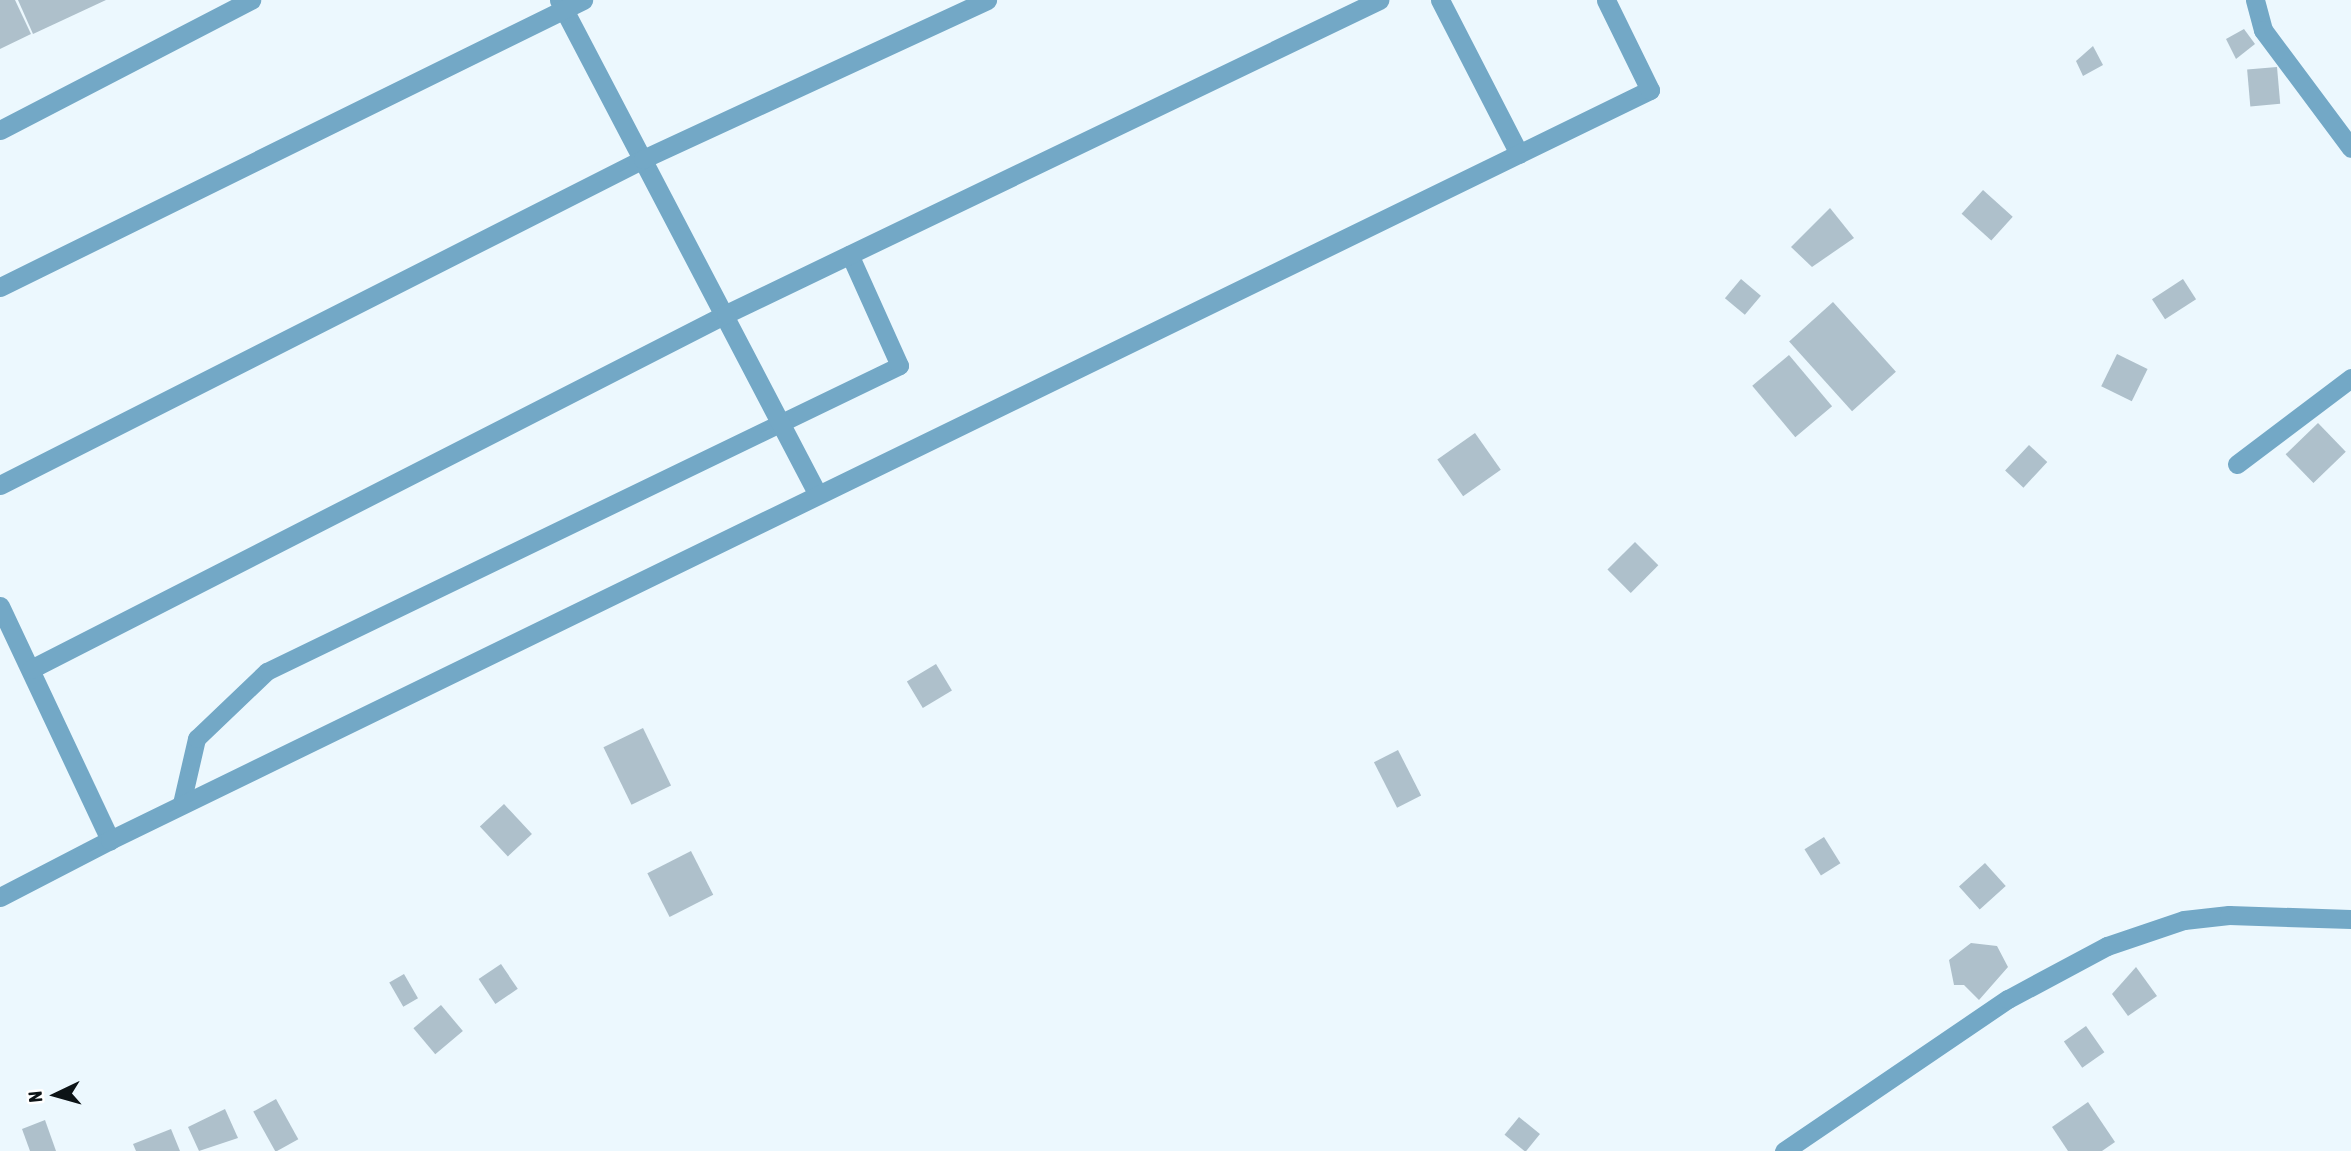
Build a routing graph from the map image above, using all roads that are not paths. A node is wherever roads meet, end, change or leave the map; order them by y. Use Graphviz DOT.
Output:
graph roads {
  1 [pos="251,0"];
  2 [pos="583,0"];
  3 [pos="987,0"];
  4 [pos="1379,0"];
  5 [pos="1440,0"];
  6 [pos="1606,0"];
  7 [pos="2256,0"];
  8 [pos="561,5"];
  9 [pos="0,130"];
  10 [pos="2351,148"];
  11 [pos="1519,154"];
  12 [pos="643,159"];
  13 [pos="850,255"];
  14 [pos="0,287"];
  15 [pos="726,314"];
  16 [pos="2351,378"];
  17 [pos="782,425"];
  18 [pos="2237,464"];
  19 [pos="0,485"];
  20 [pos="817,493"];
  21 [pos="0,606"];
  22 [pos="31,669"];
  23 [pos="183,804"];
  24 [pos="110,839"];
  25 [pos="0,897"];
  26 [pos="2351,919"];
  27 [pos="1784,1151"];
  1 -- 9 [label="street"];
  2 -- 8 [label="street"];
  3 -- 12 [label="street"];
  4 -- 13 [label="street"];
  5 -- 11 [label="street"];
  6 -- 11 [label="street"];
  7 -- 10 [label="street"];
  8 -- 12 [label="street"];
  8 -- 14 [label="street"];
  11 -- 20 [label="street"];
  12 -- 15 [label="street"];
  12 -- 19 [label="street"];
  13 -- 15 [label="street"];
  13 -- 17 [label="lane"];
  15 -- 17 [label="street"];
  15 -- 22 [label="street"];
  16 -- 18 [label="street"];
  17 -- 20 [label="street"];
  17 -- 23 [label="lane"];
  20 -- 23 [label="street"];
  21 -- 22 [label="street"];
  22 -- 24 [label="street"];
  23 -- 24 [label="street"];
  24 -- 25 [label="street"];
  26 -- 27 [label="street"];
}
